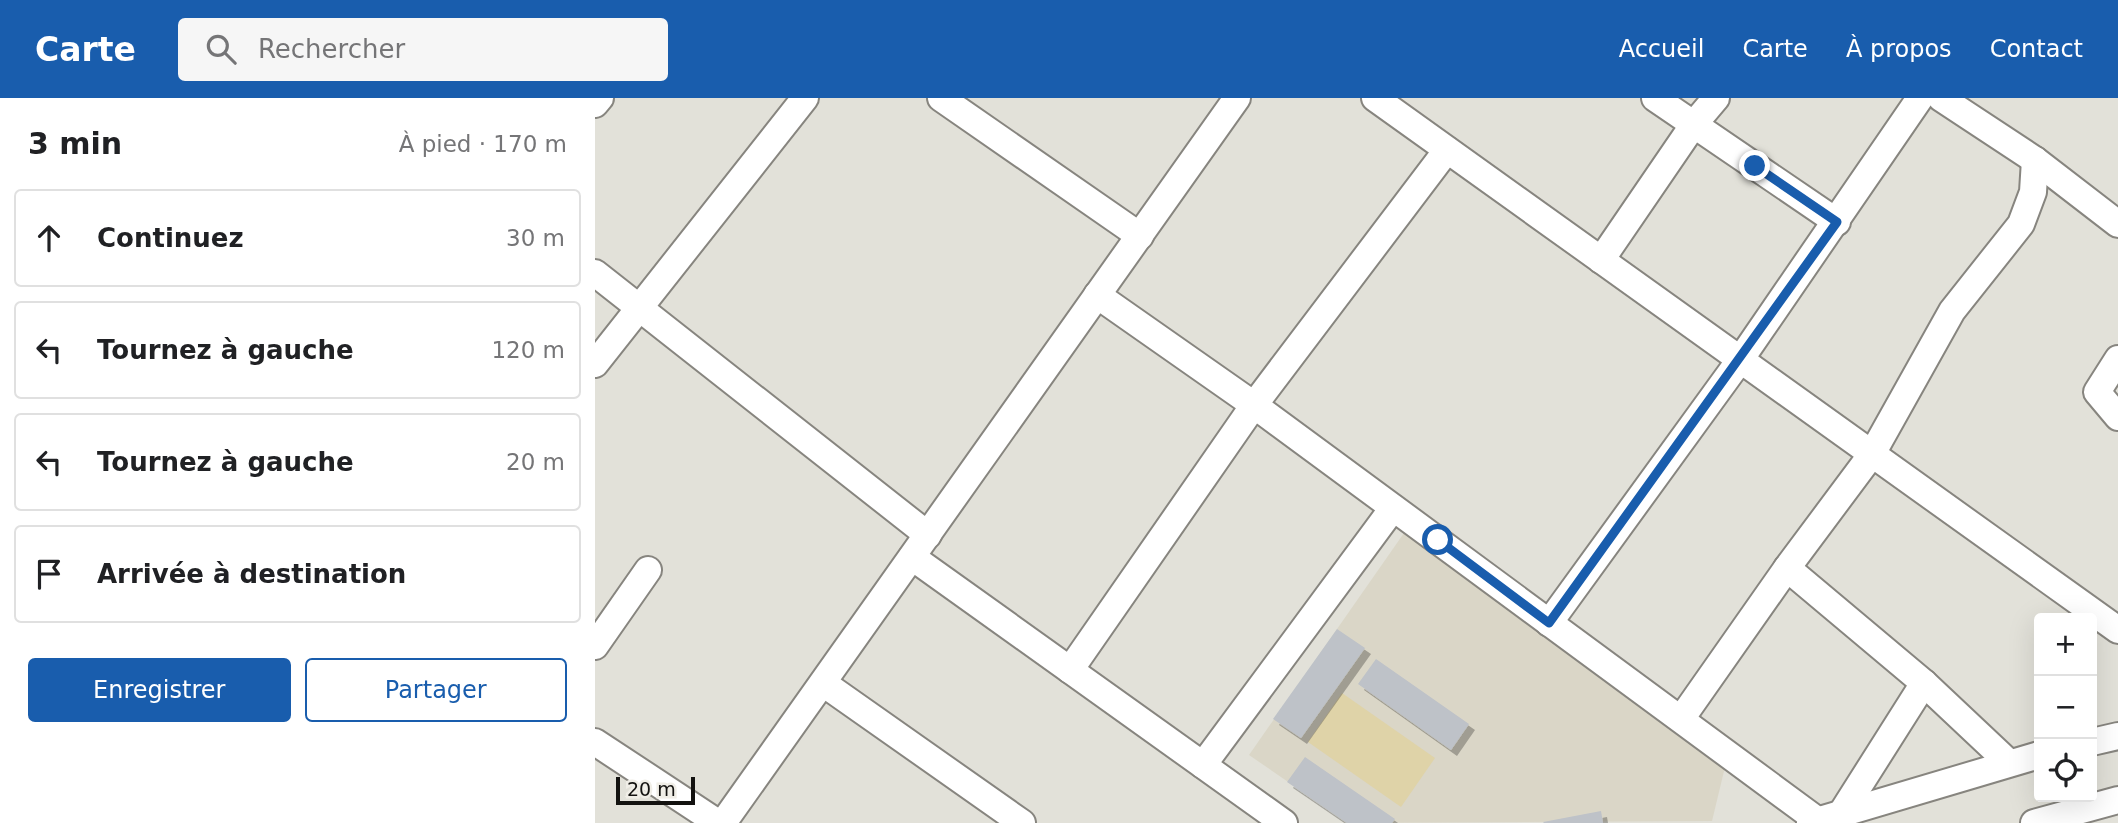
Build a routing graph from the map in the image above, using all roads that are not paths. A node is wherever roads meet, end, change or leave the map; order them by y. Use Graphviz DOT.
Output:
graph roads {
  1 [pos="600,98"];
  2 [pos="805,98"];
  3 [pos="941,98"];
  4 [pos="1237,98"];
  5 [pos="1375,98"];
  6 [pos="1655,98"];
  7 [pos="1716,98"];
  8 [pos="1920,98"];
  9 [pos="1941,98"];
  10 [pos="595,104"];
  11 [pos="1694,124"];
  12 [pos="1447,150"];
  13 [pos="2035,160"];
  14 [pos="1837,222"];
  15 [pos="2118,224"];
  16 [pos="1140,236"];
  17 [pos="1601,260"];
  18 [pos="595,273"];
  19 [pos="1097,295"];
  20 [pos="639,308"];
  21 [pos="2118,359"];
  22 [pos="1740,360"];
  23 [pos="595,364"];
  24 [pos="1254,405"];
  25 [pos="2118,417"];
  26 [pos="1872,454"];
  27 [pos="1393,508"];
  28 [pos="928,535"];
  29 [pos="912,557"];
  30 [pos="1787,568"];
  31 [pos="649,570"];
  32 [pos="1549,623"];
  33 [pos="2118,630"];
  34 [pos="595,646"];
  35 [pos="1070,670"];
  36 [pos="823,682"];
  37 [pos="1924,683"];
  38 [pos="1681,719"];
  39 [pos="2118,736"];
  40 [pos="2097,741"];
  41 [pos="595,742"];
  42 [pos="2034,756"];
  43 [pos="2009,763"];
  44 [pos="1203,765"];
  45 [pos="2118,800"];
  46 [pos="1823,820"];
  47 [pos="721,823"];
  48 [pos="1022,823"];
  49 [pos="1284,823"];
  50 [pos="2033,823"];
  1 -- 10 [label="street"];
  2 -- 20 [label="street"];
  3 -- 16 [label="street"];
  4 -- 16 [label="street"];
  5 -- 12 [label="street"];
  6 -- 11 [label="street"];
  7 -- 11 [label="street"];
  8 -- 14 [label="street"];
  9 -- 13 [label="street"];
  11 -- 14 [label="street"];
  11 -- 17 [label="street"];
  12 -- 17 [label="street"];
  12 -- 24 [label="street"];
  13 -- 15 [label="street"];
  13 -- 26 [label="street"];
  14 -- 22 [label="street"];
  16 -- 19 [label="street"];
  17 -- 22 [label="street"];
  18 -- 20 [label="street"];
  19 -- 24 [label="street"];
  19 -- 28 [label="street"];
  20 -- 23 [label="street"];
  20 -- 28 [label="street"];
  21 -- 25 [label="street"];
  22 -- 26 [label="street"];
  22 -- 32 [label="street"];
  24 -- 27 [label="street"];
  24 -- 35 [label="street"];
  26 -- 30 [label="street"];
  26 -- 33 [label="street"];
  27 -- 32 [label="street"];
  27 -- 44 [label="street"];
  28 -- 29 [label="street"];
  29 -- 35 [label="street"];
  29 -- 36 [label="street"];
  30 -- 37 [label="street"];
  30 -- 38 [label="street"];
  31 -- 34 [label="street"];
  32 -- 38 [label="street"];
  35 -- 44 [label="street"];
  36 -- 47 [label="street"];
  36 -- 48 [label="street"];
  37 -- 43 [label="street"];
  37 -- 46 [label="street"];
  38 -- 46 [label="street"];
  39 -- 40 [label="street"];
  41 -- 47 [label="street"];
  42 -- 43 [label="street"];
  43 -- 46 [label="street"];
  44 -- 49 [label="street"];
  45 -- 50 [label="street"];
}
